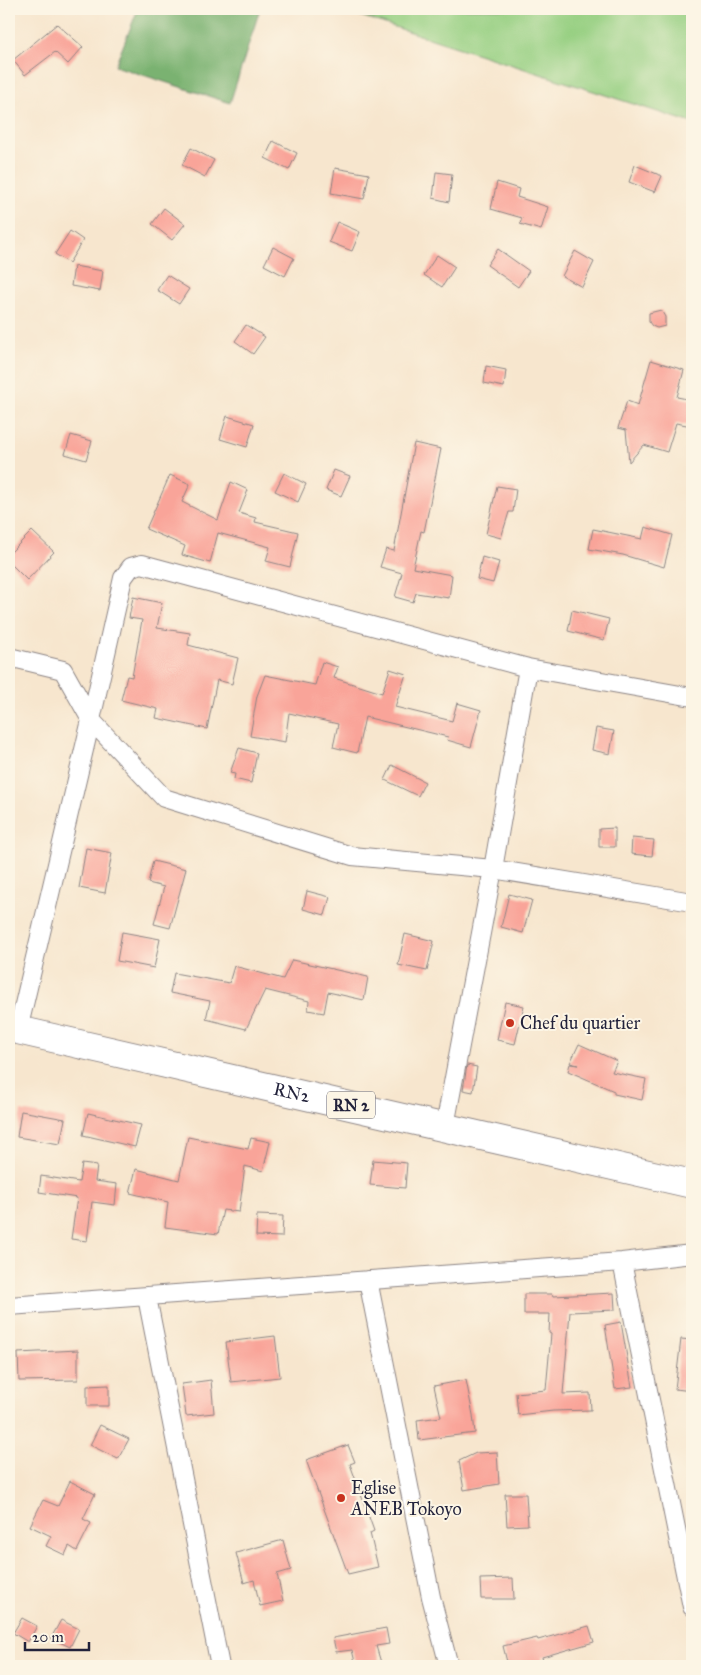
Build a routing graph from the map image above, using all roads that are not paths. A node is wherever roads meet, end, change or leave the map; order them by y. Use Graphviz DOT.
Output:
graph roads {
  1 [pos="9,658"];
  2 [pos="528,668"];
  3 [pos="692,697"];
  4 [pos="91,720"];
  5 [pos="493,869"];
  6 [pos="692,902"];
  7 [pos="13,1029"];
  8 [pos="445,1126"];
  9 [pos="692,1184"];
  10 [pos="692,1254"];
  11 [pos="622,1262"];
  12 [pos="368,1280"];
  13 [pos="147,1297"];
  14 [pos="9,1306"];
  15 [pos="692,1607"];
  16 [pos="220,1666"];
  17 [pos="450,1666"];
  1 -- 4 [label="street"];
  2 -- 3 [label="street"];
  2 -- 4 [label="street"];
  2 -- 5 [label="street"];
  4 -- 5 [label="street"];
  4 -- 7 [label="street"];
  5 -- 6 [label="street"];
  5 -- 8 [label="street"];
  7 -- 8 [label="main road, RN2 / RN 2"];
  8 -- 9 [label="main road, RN2 / RN 2"];
  10 -- 11 [label="street"];
  11 -- 12 [label="street"];
  11 -- 15 [label="street"];
  12 -- 13 [label="street"];
  12 -- 17 [label="street"];
  13 -- 14 [label="street"];
  13 -- 16 [label="street"];
}
